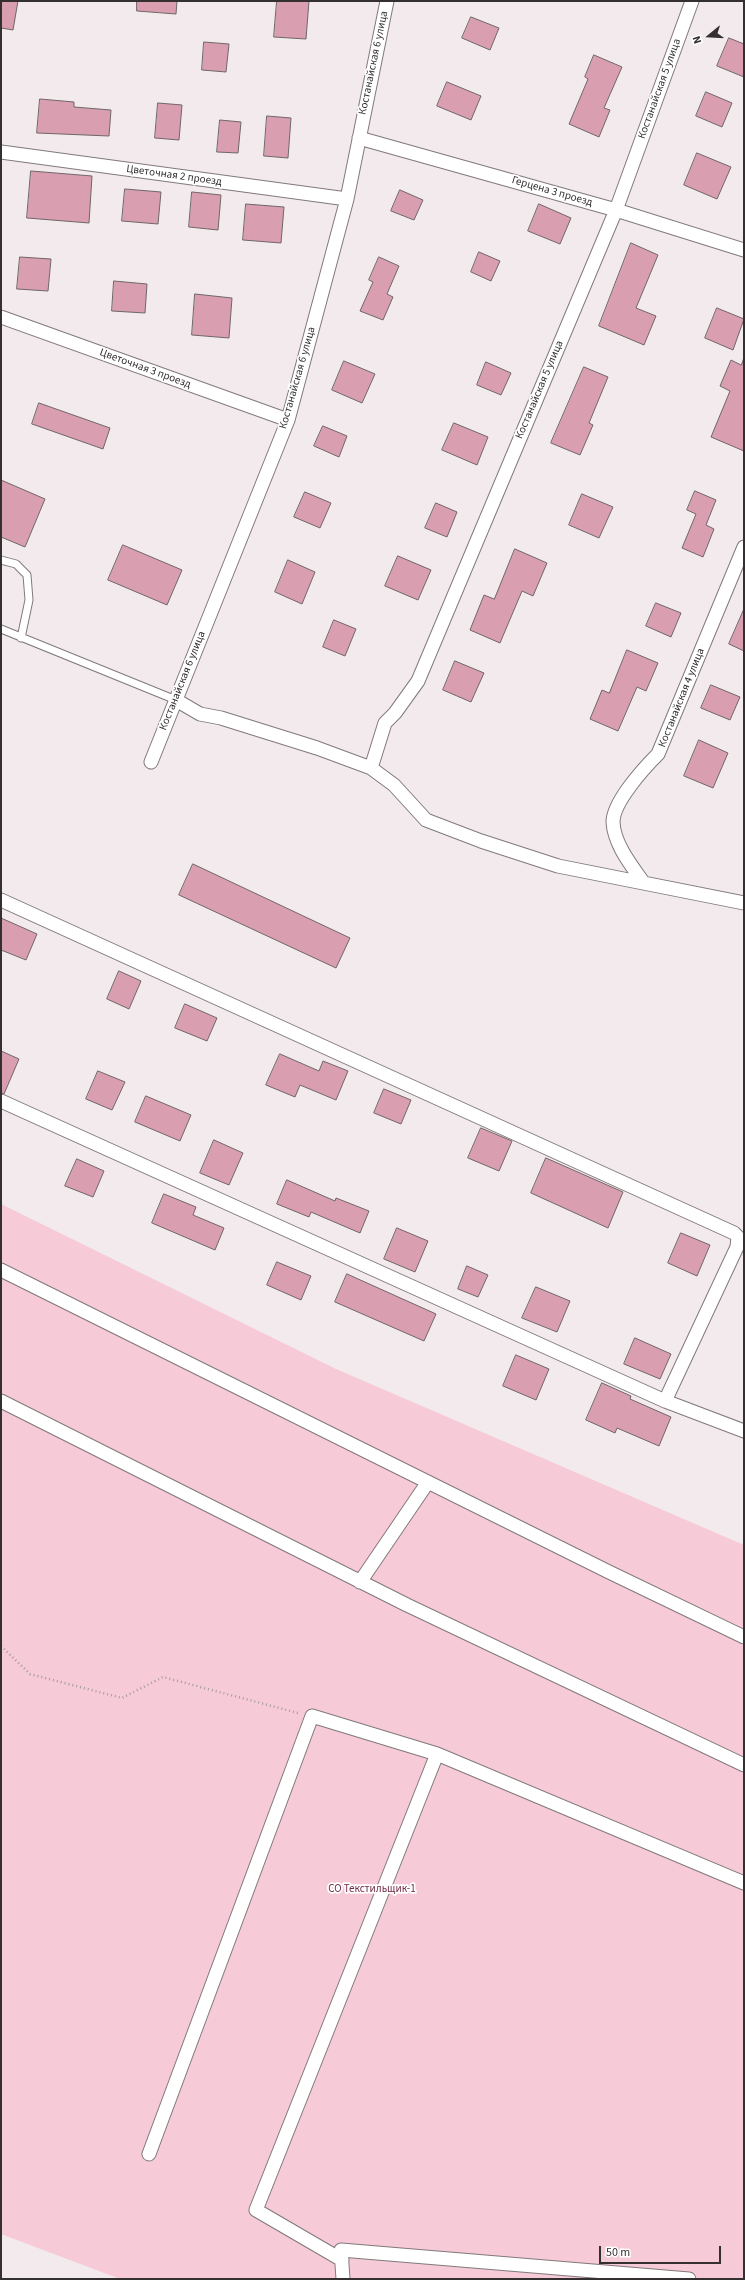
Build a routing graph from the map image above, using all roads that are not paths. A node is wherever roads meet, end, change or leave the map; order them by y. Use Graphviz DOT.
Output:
graph roads {
  1 [pos="387,1"];
  2 [pos="692,1"];
  3 [pos="359,138"];
  4 [pos="1,152"];
  5 [pos="347,199"];
  6 [pos="616,210"];
  7 [pos="744,250"];
  8 [pos="1,317"];
  9 [pos="288,420"];
  10 [pos="744,547"];
  11 [pos="1,560"];
  12 [pos="1,629"];
  13 [pos="21,638"];
  14 [pos="176,700"];
  15 [pos="151,762"];
  16 [pos="371,768"];
  17 [pos="643,882"];
  18 [pos="1,900"];
  19 [pos="744,903"];
  20 [pos="1,1101"];
  21 [pos="1,1270"];
  22 [pos="665,1400"];
  23 [pos="1,1401"];
  24 [pos="744,1431"];
  25 [pos="428,1482"];
  26 [pos="360,1582"];
  27 [pos="744,1637"];
  28 [pos="437,1754"];
  29 [pos="744,1765"];
  30 [pos="744,1883"];
  31 [pos="149,2154"];
  32 [pos="342,2260"];
  33 [pos="343,2279"];
  34 [pos="689,2279"];
  1 -- 3 [label="street, Костанайская 6 улица"];
  2 -- 6 [label="street, Костанайская 5 улица"];
  3 -- 5 [label="street, Костанайская 6 улица"];
  3 -- 6 [label="street, Герцена 3 проезд"];
  4 -- 5 [label="street, Цветочная 2 проезд"];
  5 -- 9 [label="street, Костанайская 6 улица"];
  6 -- 7 [label="street, Герцена 3 проезд"];
  6 -- 16 [label="street, Костанайская 5 улица"];
  8 -- 9 [label="street, Цветочная 3 проезд"];
  9 -- 14 [label="street, Костанайская 6 улица"];
  10 -- 17 [label="street, Костанайская 4 улица"];
  11 -- 13 [label="lane"];
  12 -- 13 [label="lane"];
  13 -- 14 [label="lane"];
  14 -- 15 [label="street, Костанайская 6 улица"];
  14 -- 16 [label="street"];
  16 -- 17 [label="street"];
  17 -- 19 [label="street"];
  18 -- 22 [label="street"];
  20 -- 22 [label="street"];
  21 -- 25 [label="street"];
  22 -- 24 [label="street"];
  23 -- 26 [label="street"];
  25 -- 26 [label="street"];
  25 -- 27 [label="street"];
  26 -- 29 [label="street"];
  28 -- 30 [label="street"];
  28 -- 31 [label="street"];
  28 -- 32 [label="street"];
  32 -- 33 [label="street"];
  32 -- 34 [label="street"];
}
